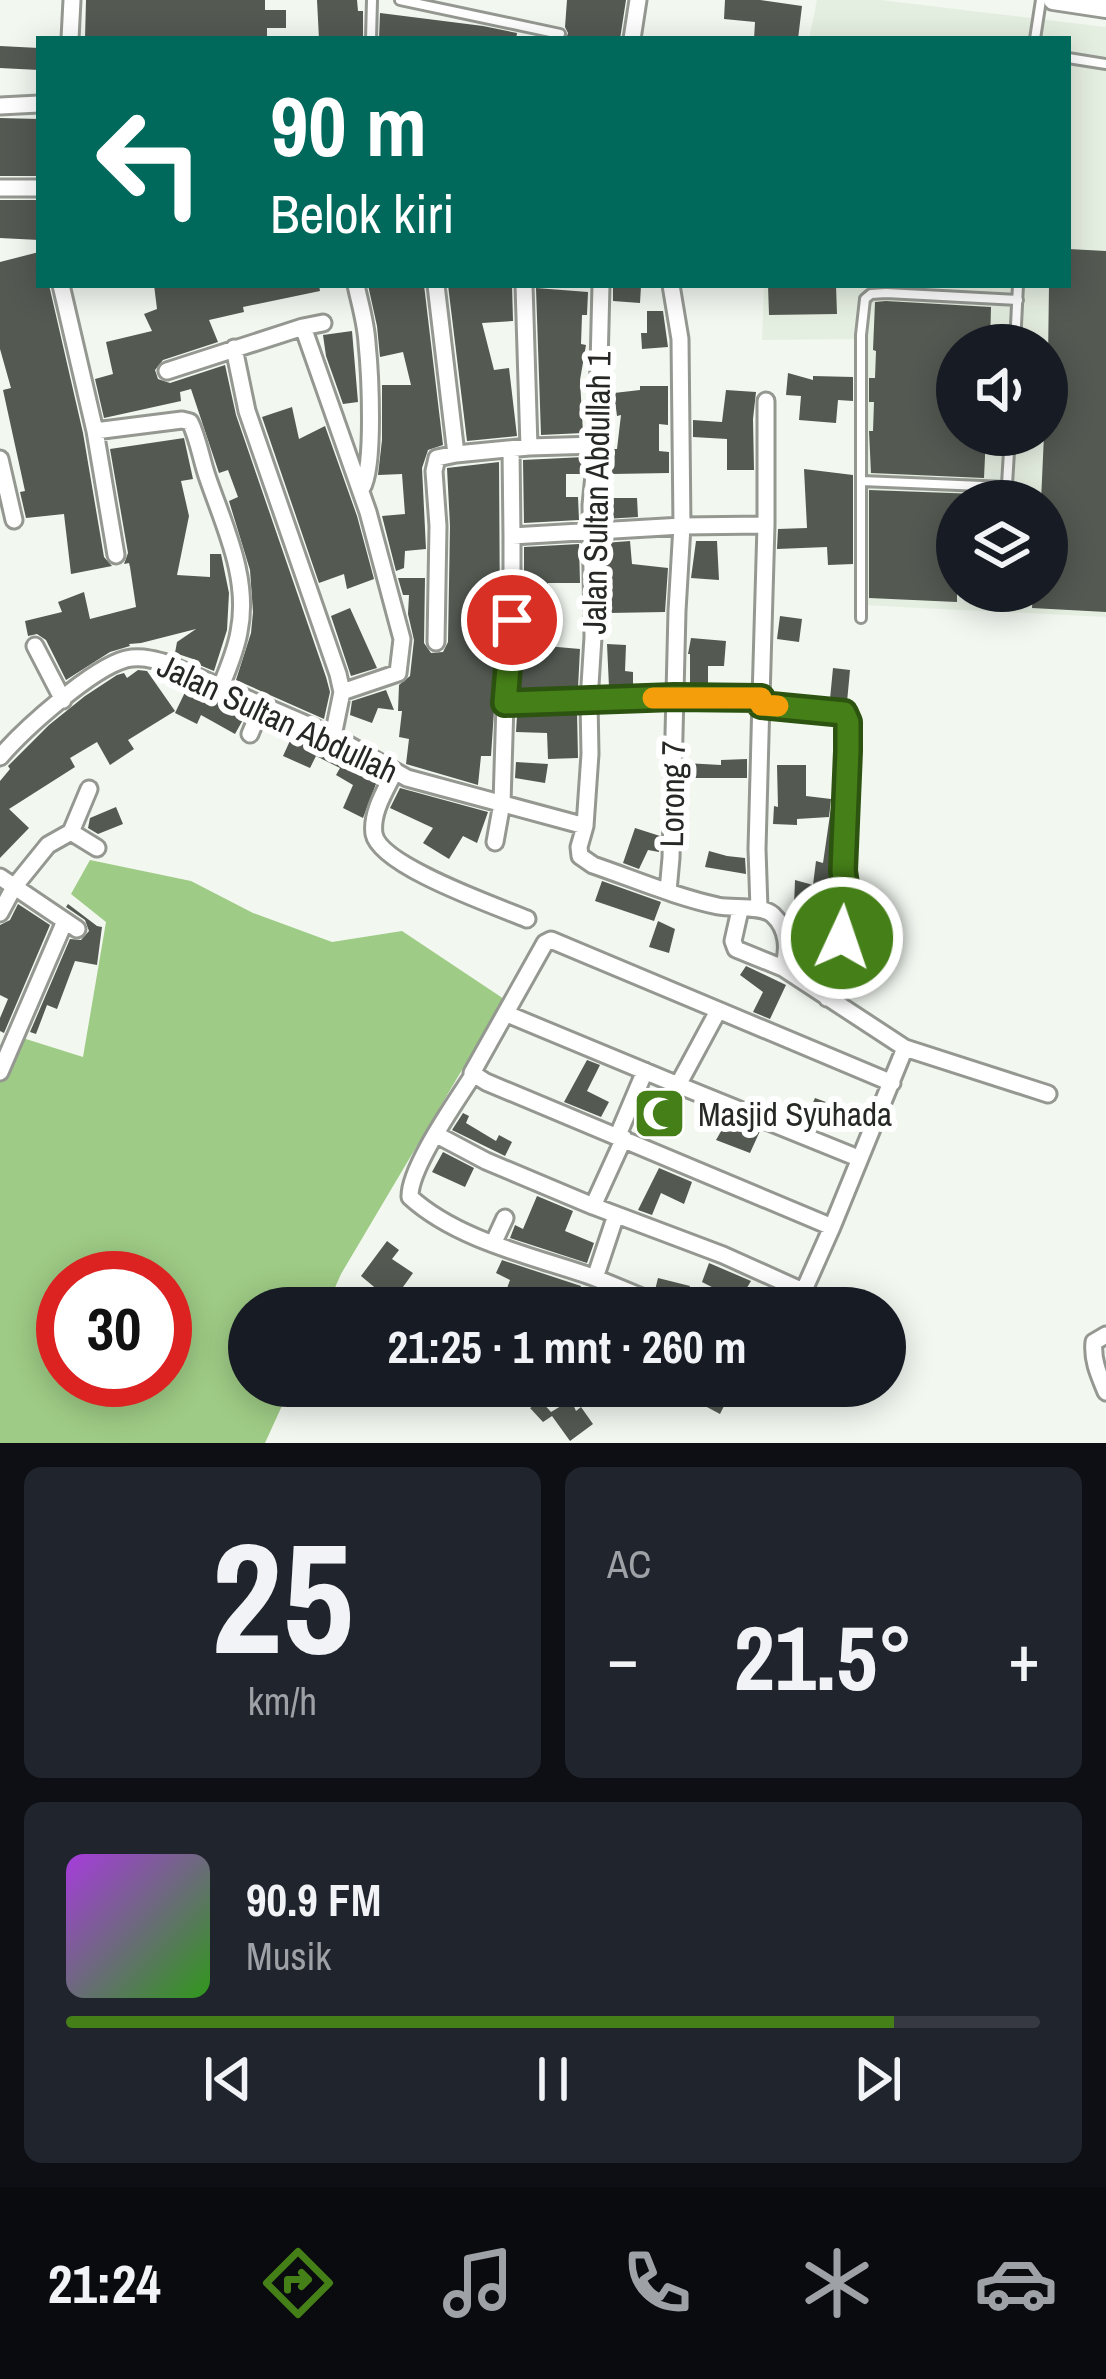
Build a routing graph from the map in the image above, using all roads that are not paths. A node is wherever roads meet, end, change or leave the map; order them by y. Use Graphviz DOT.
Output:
graph roads {
  1 [pos="72,0"];
  2 [pos="372,0"];
  3 [pos="400,0"];
  4 [pos="638,0"];
  5 [pos="1041,0"];
  6 [pos="1053,0"];
  7 [pos="1106,8"];
  8 [pos="560,34"];
  9 [pos="70,36"];
  10 [pos="371,36"];
  11 [pos="632,36"];
  12 [pos="1035,36"];
  13 [pos="1071,58"];
  14 [pos="1106,64"];
  15 [pos="36,104"];
  16 [pos="0,106"];
  17 [pos="0,188"];
  18 [pos="36,188"];
  19 [pos="62,288"];
  20 [pos="357,288"];
  21 [pos="436,288"];
  22 [pos="524,288"];
  23 [pos="602,288"];
  24 [pos="672,288"];
  25 [pos="1018,288"];
  26 [pos="1018,300"];
  27 [pos="323,323"];
  28 [pos="1016,324"];
  29 [pos="303,327"];
  30 [pos="234,348"];
  31 [pos="167,371"];
  32 [pos="766,401"];
  33 [pos="94,431"];
  34 [pos="597,445"];
  35 [pos="529,447"];
  36 [pos="511,449"];
  37 [pos="456,454"];
  38 [pos="0,459"];
  39 [pos="862,481"];
  40 [pos="936,484"];
  41 [pos="362,488"];
  42 [pos="14,520"];
  43 [pos="766,525"];
  44 [pos="682,526"];
  45 [pos="591,532"];
  46 [pos="512,536"];
  47 [pos="116,555"];
  48 [pos="861,618"];
  49 [pos="436,642"];
  50 [pos="35,646"];
  51 [pos="221,686"];
  52 [pos="342,692"];
  53 [pos="674,697"];
  54 [pos="63,700"];
  55 [pos="589,701"];
  56 [pos="761,702"];
  57 [pos="505,703"];
  58 [pos="262,705"];
  59 [pos="250,734"];
  60 [pos="332,736"];
  61 [pos="0,757"];
  62 [pos="394,772"];
  63 [pos="89,789"];
  64 [pos="502,803"];
  65 [pos="585,826"];
  66 [pos="71,832"];
  67 [pos="495,842"];
  68 [pos="97,848"];
  69 [pos="7,882"];
  70 [pos="668,891"];
  71 [pos="760,909"];
  72 [pos="740,910"];
  73 [pos="0,913"];
  74 [pos="526,919"];
  75 [pos="789,972"];
  76 [pos="827,998"];
  77 [pos="718,1011"];
  78 [pos="506,1014"];
  79 [pos="905,1048"];
  80 [pos="645,1071"];
  81 [pos="0,1072"];
  82 [pos="472,1075"];
  83 [pos="892,1083"];
  84 [pos="678,1084"];
  85 [pos="1048,1094"];
  86 [pos="436,1136"];
  87 [pos="621,1137"];
  88 [pos="859,1159"];
  89 [pos="593,1206"];
  90 [pos="616,1215"];
  91 [pos="505,1218"];
  92 [pos="832,1227"];
  93 [pos="493,1244"];
  94 [pos="595,1278"];
  95 [pos="617,1287"];
  96 [pos="794,1287"];
  97 [pos="805,1287"];
  98 [pos="1106,1335"];
  99 [pos="1106,1392"];
  1 -- 9 [label="street"];
  2 -- 10 [label="lane"];
  3 -- 8 [label="lane"];
  4 -- 11 [label="street"];
  5 -- 12 [label="lane"];
  6 -- 7 [label="street"];
  13 -- 14 [label="lane"];
  15 -- 16 [label="street"];
  17 -- 18 [label="street"];
  19 -- 33 [label="street"];
  20 -- 41 [label="street"];
  21 -- 37 [label="street"];
  22 -- 35 [label="street"];
  23 -- 34 [label="street, Jalan Sultan Abdullah 1"];
  24 -- 44 [label="street, Lorong 7"];
  25 -- 26 [label="lane"];
  26 -- 28 [label="lane"];
  26 -- 39 [label="lane"];
  27 -- 29 [label="street"];
  29 -- 30 [label="street"];
  29 -- 41 [label="street"];
  30 -- 31 [label="street"];
  30 -- 52 [label="street"];
  32 -- 43 [label="street"];
  33 -- 47 [label="street"];
  33 -- 51 [label="street"];
  34 -- 35 [label="street"];
  34 -- 45 [label="street, Jalan Sultan Abdullah 1"];
  35 -- 36 [label="street"];
  36 -- 37 [label="street"];
  36 -- 46 [label="street"];
  37 -- 49 [label="street"];
  38 -- 42 [label="street"];
  39 -- 40 [label="lane"];
  39 -- 48 [label="lane"];
  41 -- 52 [label="street"];
  43 -- 44 [label="street"];
  43 -- 56 [label="street"];
  44 -- 45 [label="street"];
  44 -- 53 [label="street, Lorong 7"];
  45 -- 46 [label="street"];
  45 -- 55 [label="street, Jalan Sultan Abdullah 1"];
  46 -- 57 [label="street"];
  50 -- 54 [label="street"];
  51 -- 54 [label="street, Jalan Sultan Abdullah"];
  51 -- 58 [label="street, Jalan Sultan Abdullah"];
  52 -- 60 [label="street"];
  53 -- 55 [label="street"];
  53 -- 56 [label="street"];
  53 -- 70 [label="street, Lorong 7"];
  54 -- 61 [label="street, Jalan Sultan Abdullah"];
  55 -- 57 [label="street"];
  55 -- 65 [label="street, Jalan Sultan Abdullah 1"];
  56 -- 71 [label="street"];
  56 -- 76 [label="street"];
  57 -- 64 [label="street"];
  58 -- 59 [label="street"];
  58 -- 60 [label="street, Jalan Sultan Abdullah"];
  60 -- 62 [label="street, Jalan Sultan Abdullah"];
  62 -- 64 [label="street, Jalan Sultan Abdullah"];
  62 -- 74 [label="street"];
  63 -- 66 [label="street"];
  64 -- 65 [label="street, Jalan Sultan Abdullah"];
  64 -- 67 [label="street"];
  65 -- 70 [label="street, Jalan Sultan Abdullah 1"];
  66 -- 68 [label="street"];
  66 -- 69 [label="street"];
  69 -- 73 [label="street"];
  69 -- 81 [label="street"];
  70 -- 72 [label="street, Jalan Sultan Abdullah 1"];
  71 -- 72 [label="street, Jalan Sultan Abdullah 1"];
  71 -- 75 [label="street"];
  72 -- 75 [label="street"];
  75 -- 76 [label="street"];
  76 -- 79 [label="street"];
  77 -- 78 [label="street"];
  77 -- 83 [label="street"];
  77 -- 84 [label="street"];
  78 -- 80 [label="street"];
  78 -- 82 [label="street"];
  79 -- 83 [label="street"];
  79 -- 85 [label="street"];
  80 -- 84 [label="street"];
  80 -- 87 [label="street"];
  82 -- 86 [label="street"];
  82 -- 87 [label="street"];
  83 -- 88 [label="street"];
  84 -- 88 [label="street"];
  86 -- 89 [label="street"];
  86 -- 93 [label="street"];
  87 -- 89 [label="street"];
  87 -- 92 [label="street"];
  88 -- 92 [label="street"];
  89 -- 90 [label="street"];
  90 -- 94 [label="street"];
  90 -- 96 [label="street"];
  91 -- 93 [label="street"];
  92 -- 97 [label="street"];
  93 -- 94 [label="street"];
  94 -- 95 [label="street"];
  98 -- 99 [label="street"];
}
